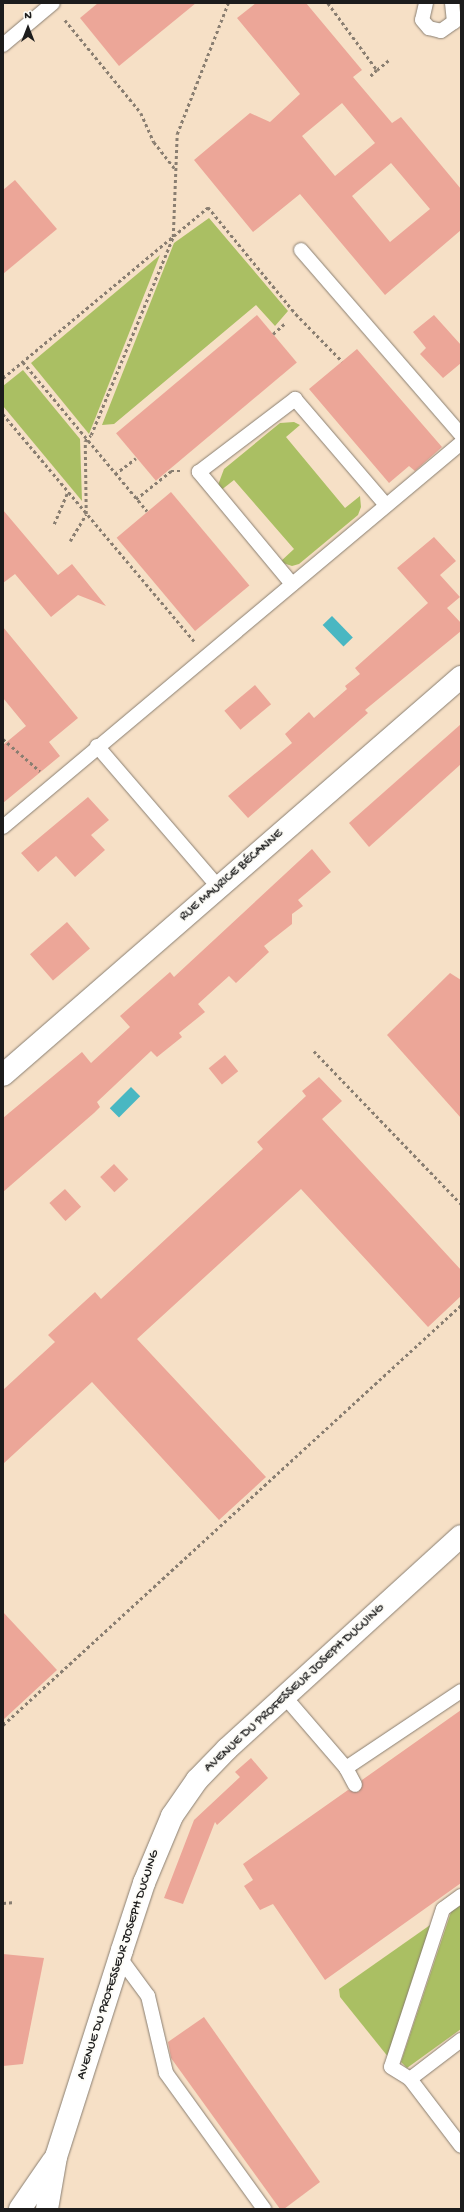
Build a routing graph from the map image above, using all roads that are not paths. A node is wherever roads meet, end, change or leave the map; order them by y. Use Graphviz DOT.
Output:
graph roads {
  1 [pos="52,3"];
  2 [pos="426,3"];
  3 [pos="456,11"];
  4 [pos="3,45"];
  5 [pos="301,250"];
  6 [pos="461,435"];
  7 [pos="461,443"];
  8 [pos="386,505"];
  9 [pos="292,584"];
  10 [pos="461,677"];
  11 [pos="97,746"];
  12 [pos="3,827"];
  13 [pos="218,888"];
  14 [pos="3,1075"];
  15 [pos="461,1536"];
  16 [pos="461,1691"];
  17 [pos="286,1697"];
  18 [pos="346,1768"];
  19 [pos="355,1785"];
  20 [pos="461,1896"];
  21 [pos="120,1958"];
  22 [pos="461,2040"];
  23 [pos="410,2079"];
  24 [pos="461,2146"];
  25 [pos="56,2157"];
  26 [pos="19,2208"];
  27 [pos="47,2209"];
  28 [pos="264,2209"];
  1 -- 4 [label="lane"];
  2 -- 3 [label="lane"];
  5 -- 6 [label="lane"];
  7 -- 8 [label="lane"];
  8 -- 9 [label="lane"];
  8 -- 9 [label="lane"];
  9 -- 11 [label="lane"];
  10 -- 13 [label="street, RUE MAURICE BÉCANNE"];
  11 -- 12 [label="lane"];
  11 -- 13 [label="lane"];
  13 -- 14 [label="street, RUE MAURICE BÉCANNE"];
  15 -- 17 [label="street, AVENUE DU PROFESSEUR JOSEPH DUCUING"];
  16 -- 18 [label="lane"];
  17 -- 18 [label="lane"];
  17 -- 21 [label="street, AVENUE DU PROFESSEUR JOSEPH DUCUING"];
  18 -- 19 [label="lane"];
  20 -- 23 [label="lane"];
  21 -- 25 [label="street, AVENUE DU PROFESSEUR JOSEPH DUCUING"];
  21 -- 28 [label="lane"];
  22 -- 23 [label="lane"];
  23 -- 24 [label="lane"];
  25 -- 26 [label="street, AVENUE DU PROFESSEUR JOSEPH DUCUING"];
  25 -- 27 [label="street, AVENUE DU PROFESSEUR JOSEPH DUCUING"];
}
